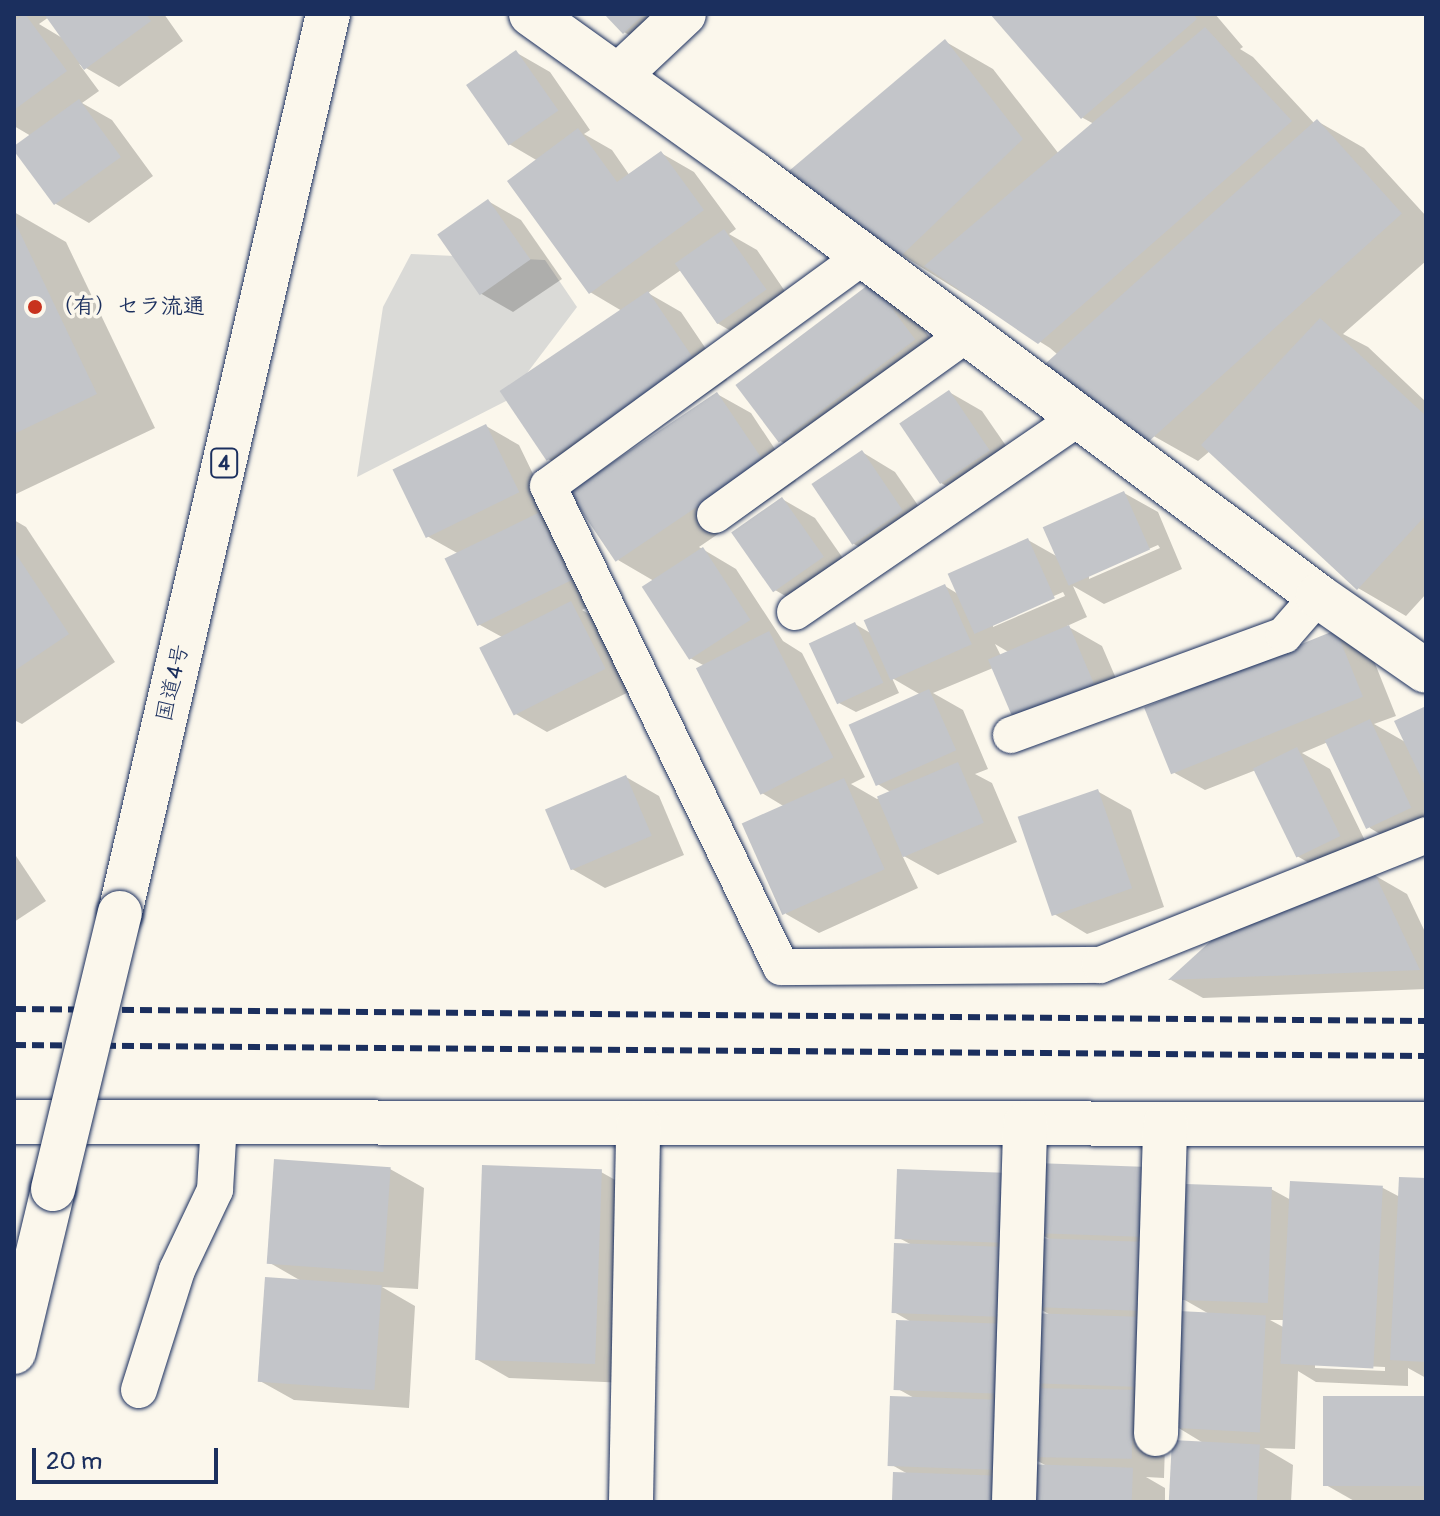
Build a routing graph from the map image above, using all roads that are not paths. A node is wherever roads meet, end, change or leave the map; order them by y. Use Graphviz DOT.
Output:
graph roads {
  1 [pos="328,14"];
  2 [pos="531,14"];
  3 [pos="684,14"];
  4 [pos="619,75"];
  5 [pos="865,255"];
  6 [pos="968,333"];
  7 [pos="1080,417"];
  8 [pos="715,515"];
  9 [pos="1318,596"];
  10 [pos="795,612"];
  11 [pos="1426,671"];
  12 [pos="1011,735"];
  13 [pos="1426,835"];
  14 [pos="14,1122"];
  15 [pos="219,1123"];
  16 [pos="1025,1124"];
  17 [pos="1165,1124"];
  18 [pos="1426,1124"];
  19 [pos="638,1125"];
  20 [pos="14,1352"];
  21 [pos="139,1390"];
  22 [pos="1156,1434"];
  23 [pos="631,1502"];
  24 [pos="1014,1502"];
  1 -- 20 [label="main road, 国道4号 / 4, bridge"];
  2 -- 4 [label="main road"];
  3 -- 4 [label="main road"];
  4 -- 5 [label="main road"];
  5 -- 6 [label="main road"];
  5 -- 13 [label="lane"];
  6 -- 7 [label="main road"];
  6 -- 8 [label="lane"];
  7 -- 9 [label="main road"];
  7 -- 10 [label="lane"];
  9 -- 11 [label="main road"];
  9 -- 12 [label="lane"];
  14 -- 15 [label="main road"];
  15 -- 19 [label="main road"];
  15 -- 21 [label="lane"];
  16 -- 17 [label="main road"];
  16 -- 19 [label="main road"];
  16 -- 24 [label="main road"];
  17 -- 18 [label="main road"];
  17 -- 22 [label="main road"];
  19 -- 23 [label="main road"];
}
